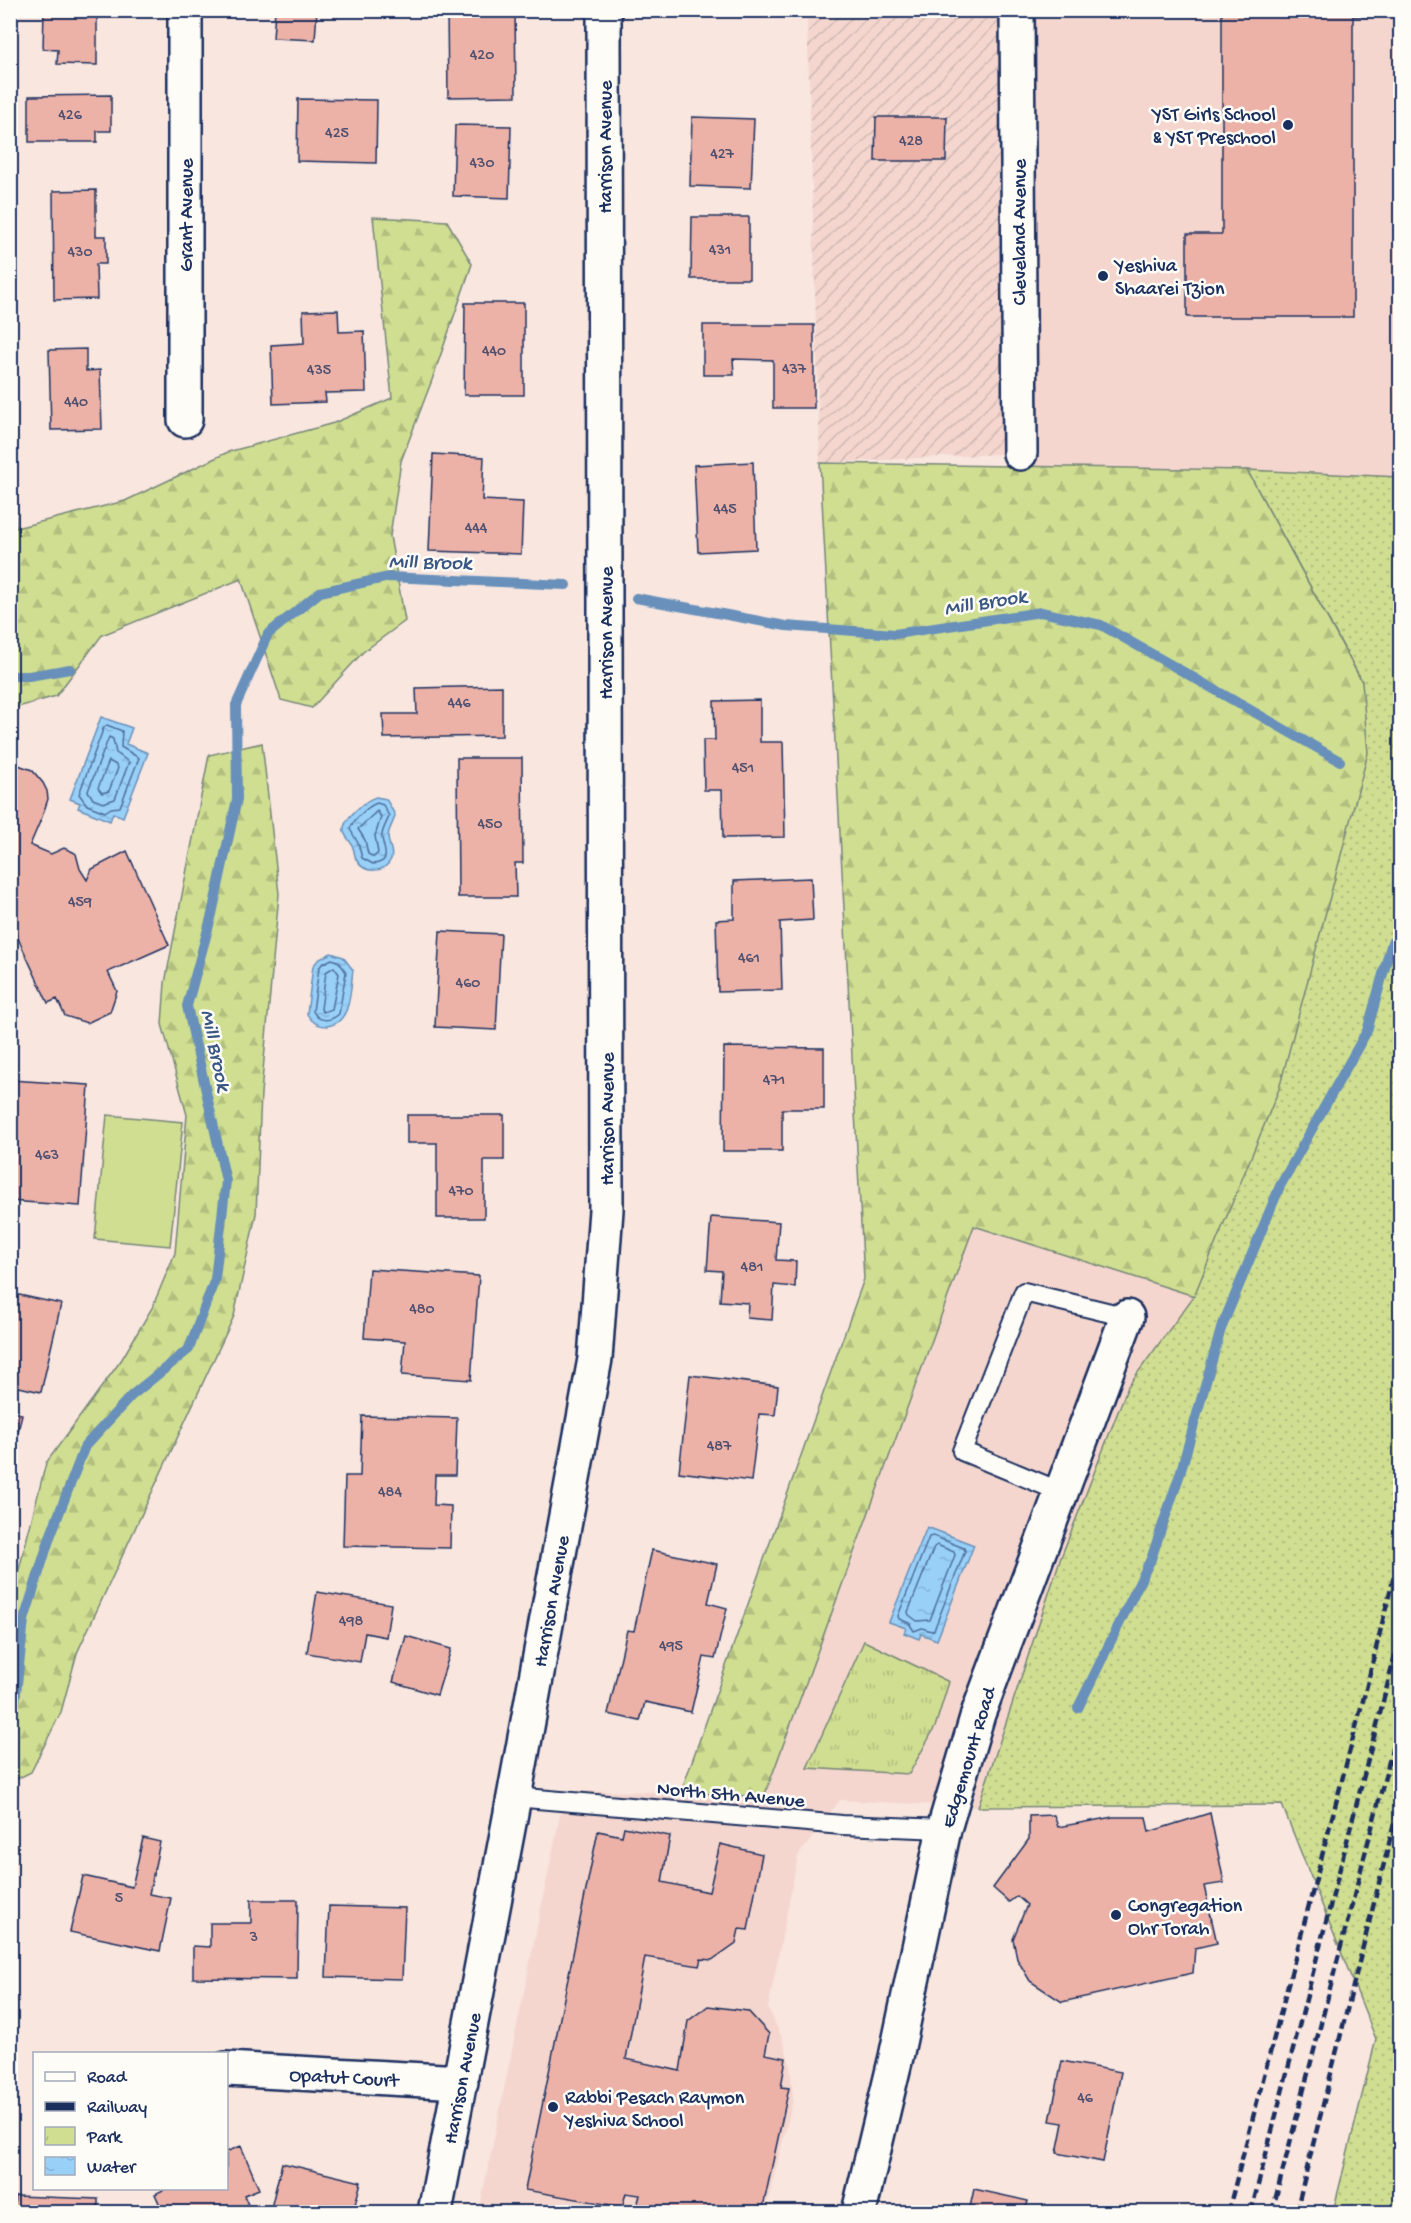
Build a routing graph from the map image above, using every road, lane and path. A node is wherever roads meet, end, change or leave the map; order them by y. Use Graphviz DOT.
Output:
graph roads {
  1 [pos="185,10"];
  2 [pos="604,10"];
  3 [pos="1017,10"];
  4 [pos="185,420"];
  5 [pos="1020,453"];
  6 [pos="1127,1317"];
  7 [pos="1061,1492"];
  8 [pos="514,1797"];
  9 [pos="944,1829"];
  10 [pos="228,2069"];
  11 [pos="461,2082"];
  12 [pos="435,2212"];
  13 [pos="859,2212"];
  1 -- 4 [label="street, Grant Avenue"];
  2 -- 8 [label="street, Harrison Avenue"];
  3 -- 5 [label="street, Cleveland Avenue"];
  6 -- 7 [label="street, Edgemount Road"];
  6 -- 7 [label="lane"];
  7 -- 9 [label="street, Edgemount Road"];
  8 -- 9 [label="lane, North 5th Avenue"];
  8 -- 11 [label="street, Harrison Avenue"];
  9 -- 13 [label="street, Edgemount Road"];
  10 -- 11 [label="street, Opatut Court"];
  11 -- 12 [label="street, Harrison Avenue"];
}
